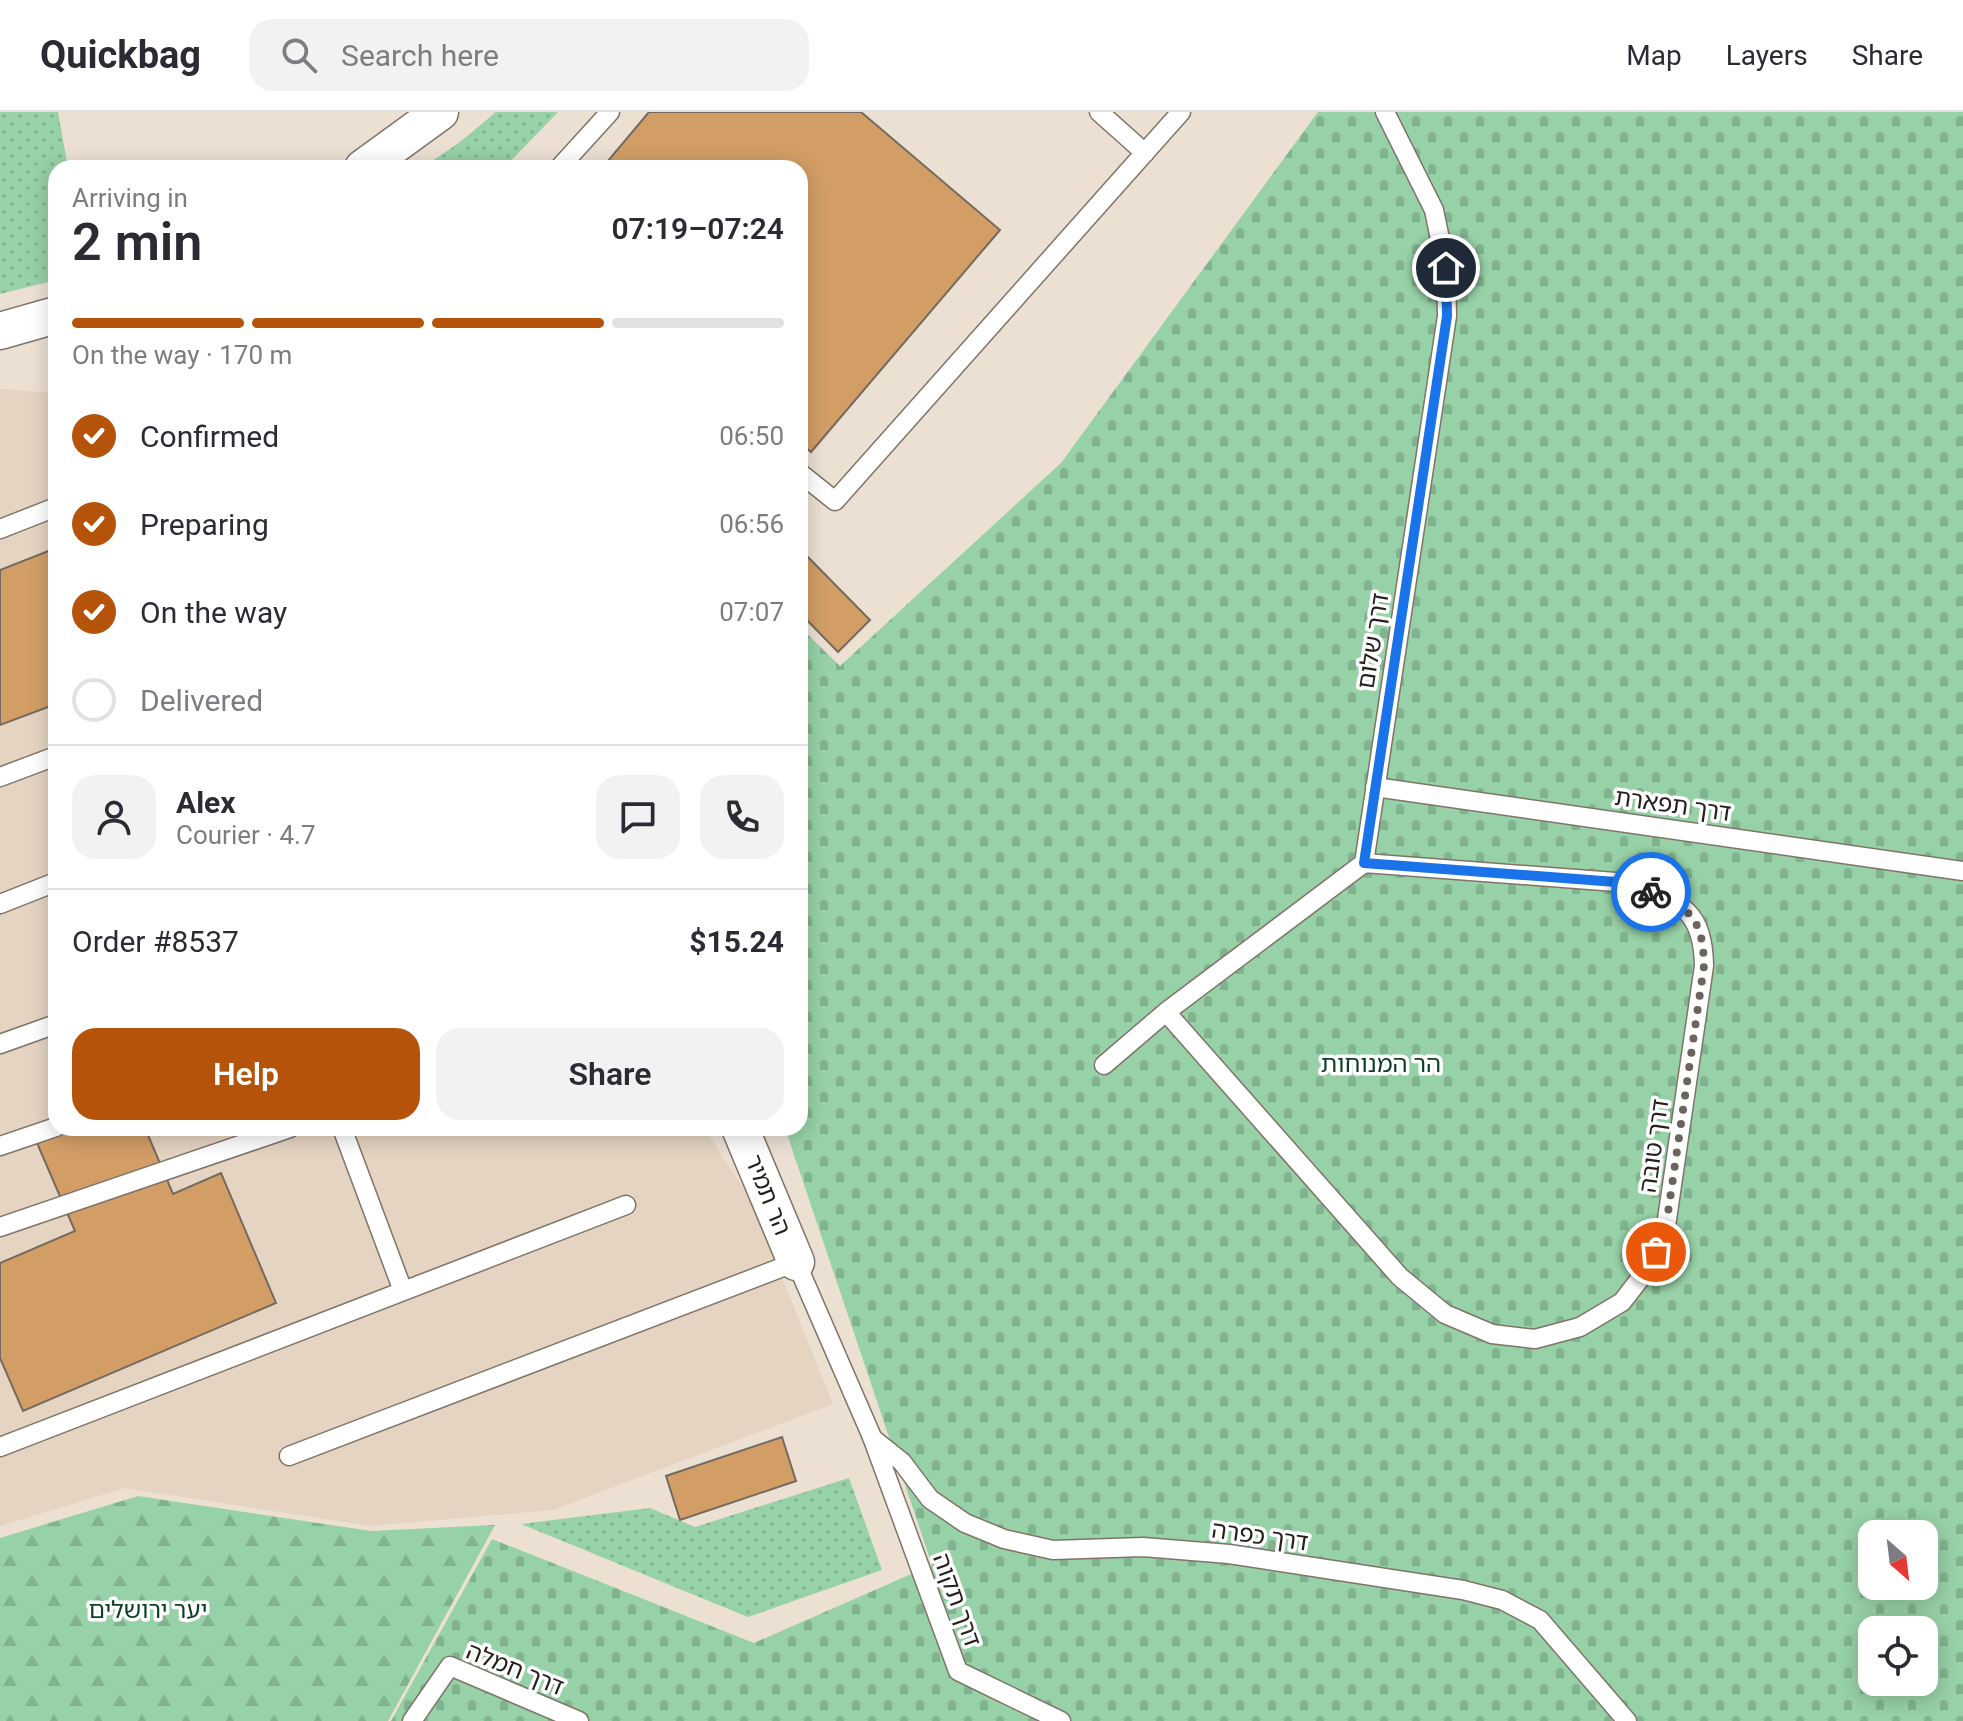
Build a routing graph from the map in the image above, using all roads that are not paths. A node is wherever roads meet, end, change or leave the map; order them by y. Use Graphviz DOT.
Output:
graph roads {
  1 [pos="440,112"];
  2 [pos="610,112"];
  3 [pos="1099,112"];
  4 [pos="1181,112"];
  5 [pos="1385,112"];
  6 [pos="1145,153"];
  7 [pos="374,160"];
  8 [pos="566,160"];
  9 [pos="48,317"];
  10 [pos="0,331"];
  11 [pos="808,479"];
  12 [pos="48,510"];
  13 [pos="0,529"];
  14 [pos="48,759"];
  15 [pos="0,777"];
  16 [pos="1375,787"];
  17 [pos="1364,863"];
  18 [pos="1963,871"];
  19 [pos="48,885"];
  20 [pos="0,904"];
  21 [pos="1166,1012"];
  22 [pos="48,1027"];
  23 [pos="0,1044"];
  24 [pos="1104,1065"];
  25 [pos="48,1130"];
  26 [pos="252,1136"];
  27 [pos="345,1136"];
  28 [pos="743,1136"];
  29 [pos="0,1146"];
  30 [pos="626,1205"];
  31 [pos="0,1227"];
  32 [pos="796,1262"];
  33 [pos="403,1291"];
  34 [pos="872,1437"];
  35 [pos="0,1447"];
  36 [pos="289,1456"];
  37 [pos="412,1721"];
  38 [pos="579,1721"];
  39 [pos="1061,1721"];
  40 [pos="1627,1721"];
  1 -- 7 [label="street"];
  2 -- 8 [label="lane"];
  3 -- 6 [label="lane"];
  4 -- 6 [label="lane"];
  5 -- 16 [label="lane, דרך שלום"];
  6 -- 11 [label="lane"];
  9 -- 10 [label="street"];
  12 -- 13 [label="lane"];
  14 -- 15 [label="lane"];
  16 -- 17 [label="lane, דרך שלום"];
  16 -- 18 [label="lane, דרך תפארת"];
  17 -- 21 [label="lane"];
  17 -- 21 [label="lane, דרך טובה"];
  19 -- 20 [label="lane"];
  21 -- 24 [label="lane"];
  22 -- 23 [label="lane"];
  25 -- 29 [label="lane"];
  26 -- 31 [label="lane"];
  27 -- 33 [label="lane"];
  28 -- 32 [label="street, הר תמיר"];
  30 -- 33 [label="lane"];
  32 -- 34 [label="lane, דרך תקוה"];
  32 -- 36 [label="lane"];
  33 -- 35 [label="lane"];
  34 -- 39 [label="lane, דרך תקוה"];
  34 -- 40 [label="lane, דרך כפרה"];
  37 -- 38 [label="lane, דרך חמלה"];
}
